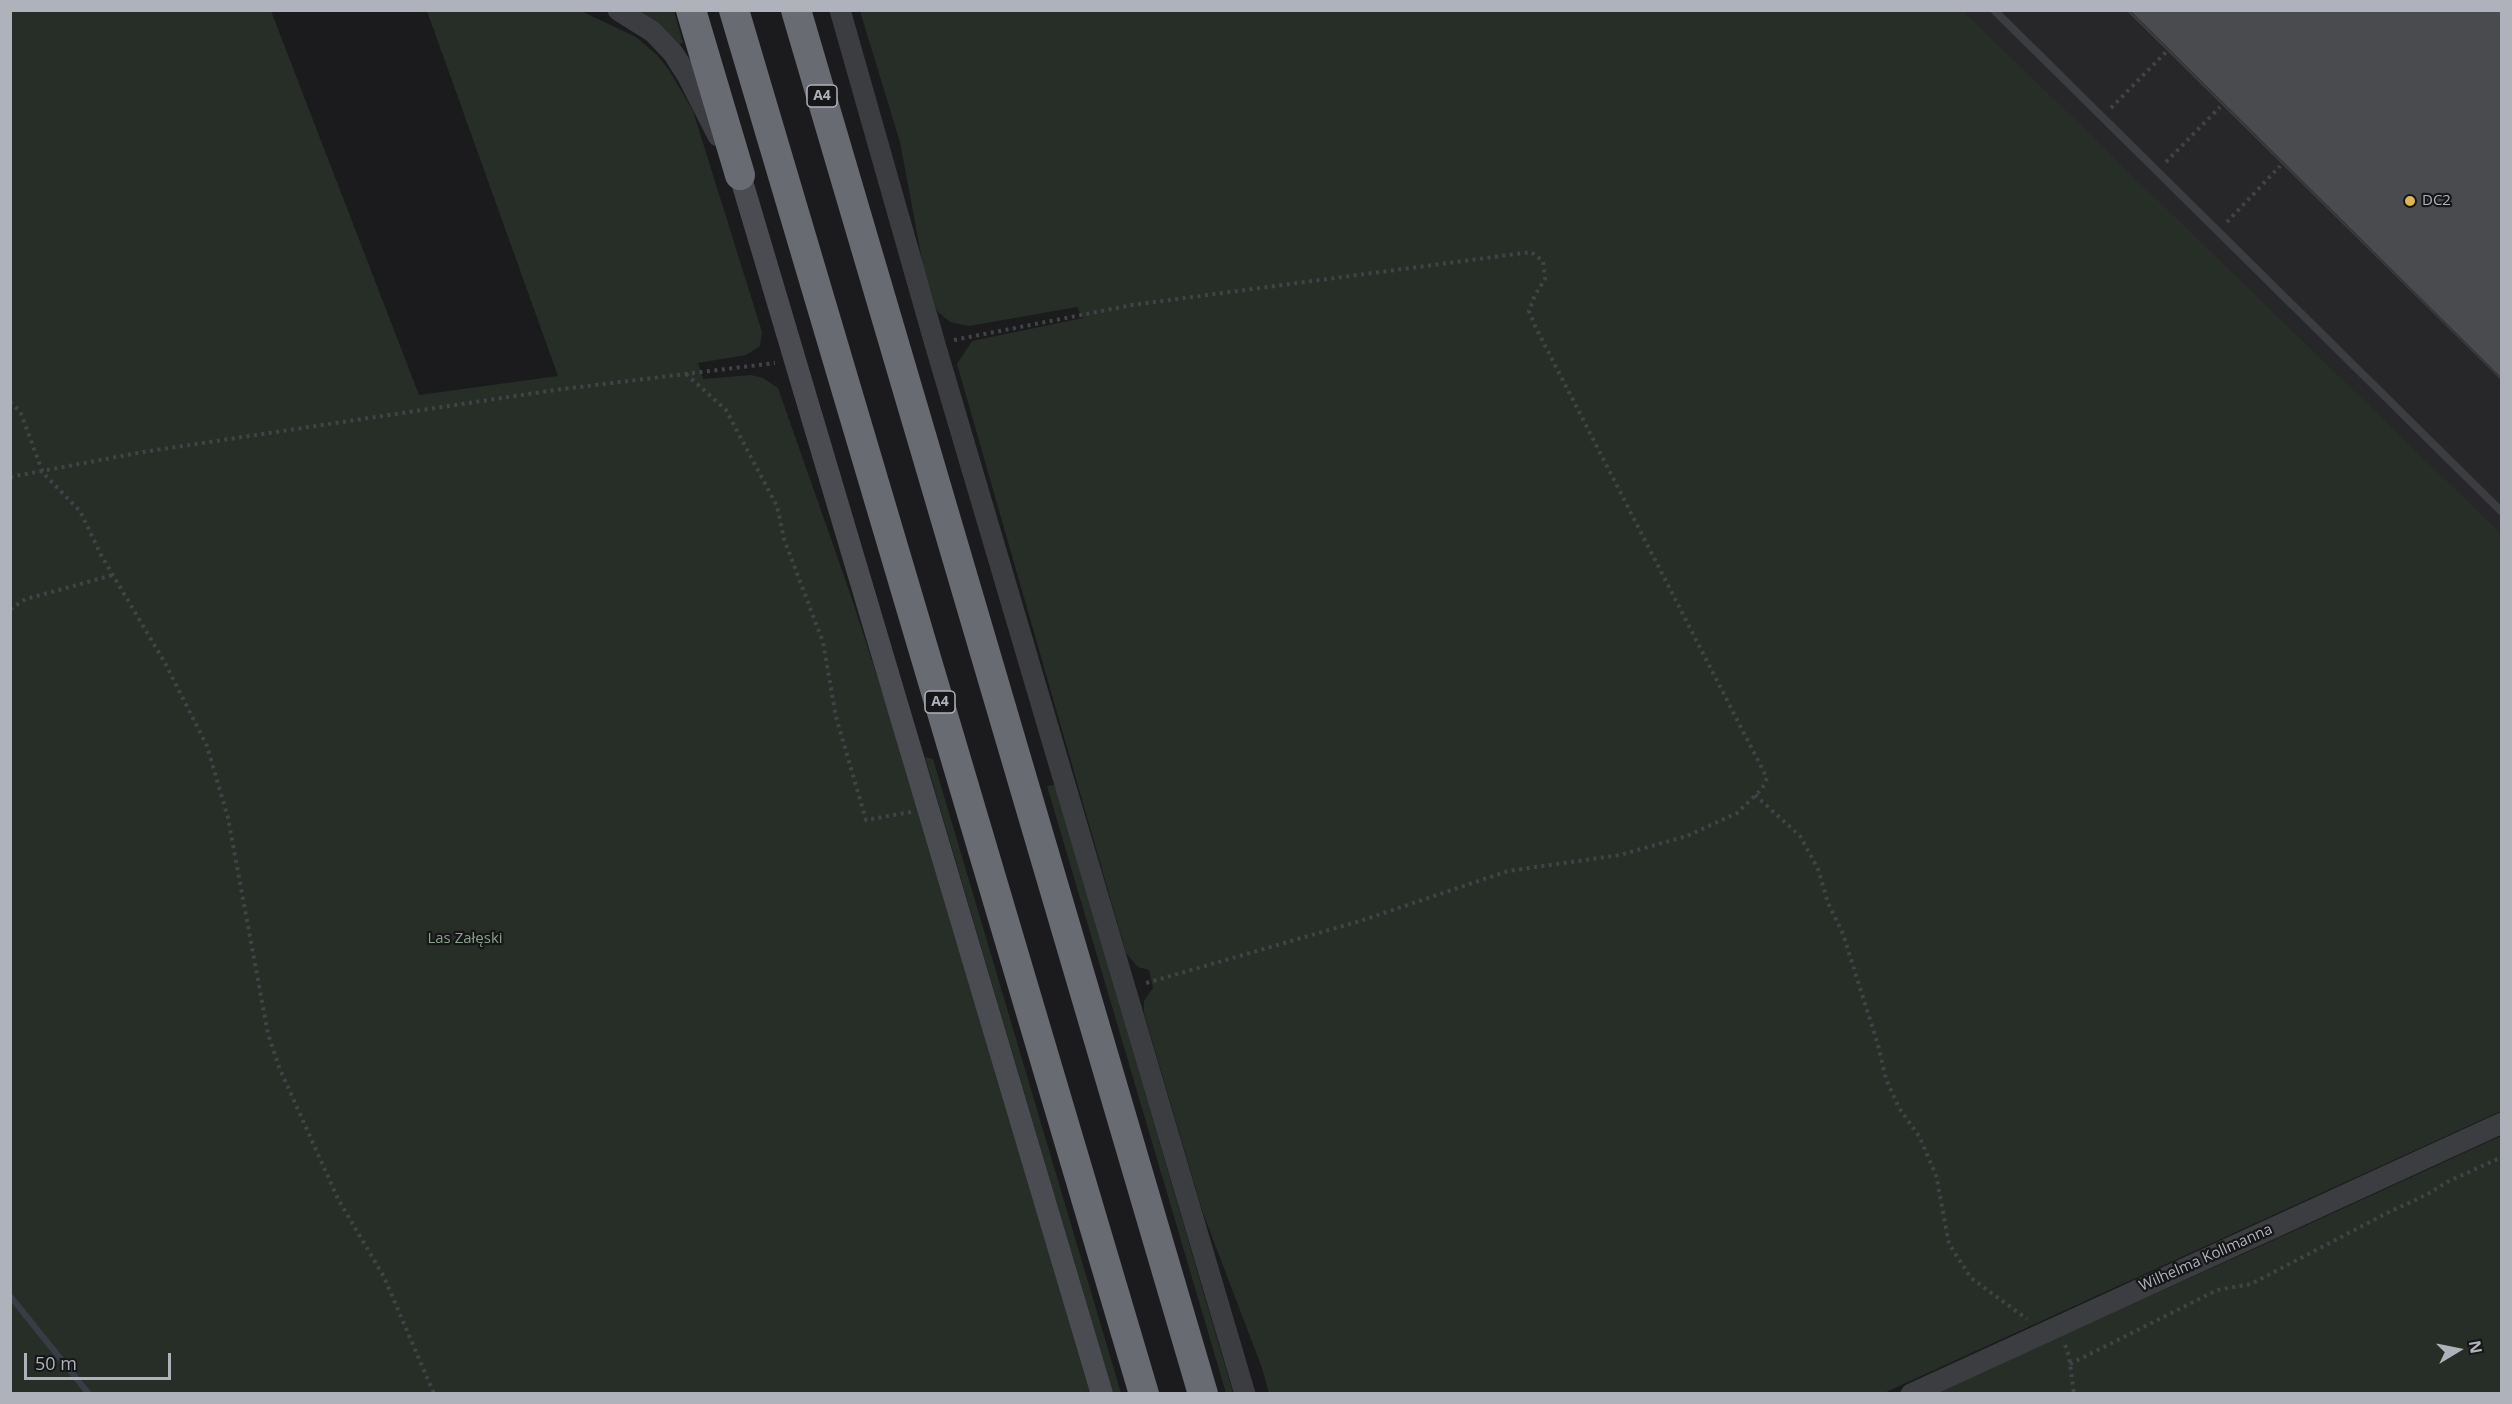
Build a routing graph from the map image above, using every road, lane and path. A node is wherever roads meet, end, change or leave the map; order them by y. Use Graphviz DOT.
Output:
graph roads {
  1 [pos="618,10"];
  2 [pos="691,10"];
  3 [pos="735,10"];
  4 [pos="796,10"];
  5 [pos="840,10"];
  6 [pos="1994,10"];
  7 [pos="2167,51"];
  8 [pos="2220,107"];
  9 [pos="2111,108"];
  10 [pos="2166,162"];
  11 [pos="2280,166"];
  12 [pos="740,175"];
  13 [pos="2227,222"];
  14 [pos="935,344"];
  15 [pos="751,366"];
  16 [pos="685,373"];
  17 [pos="10,402"];
  18 [pos="43,473"];
  19 [pos="10,477"];
  20 [pos="2502,512"];
  21 [pos="113,575"];
  22 [pos="10,609"];
  23 [pos="1755,795"];
  24 [pos="914,812"];
  25 [pos="1125,989"];
  26 [pos="2502,1123"];
  27 [pos="2502,1157"];
  28 [pos="2045,1332"];
  29 [pos="2070,1364"];
  30 [pos="434,1394"];
  31 [pos="1102,1394"];
  32 [pos="1144,1394"];
  33 [pos="1203,1394"];
  34 [pos="1245,1394"];
  35 [pos="1911,1394"];
  36 [pos="2074,1394"];
  1 -- 12 [label="street"];
  2 -- 12 [label="highway"];
  3 -- 32 [label="highway, A4"];
  4 -- 33 [label="highway, A4"];
  5 -- 14 [label="street"];
  6 -- 20 [label="lane"];
  7 -- 9 [label="path"];
  8 -- 10 [label="path"];
  11 -- 13 [label="path"];
  12 -- 31 [label="main road"];
  14 -- 23 [label="path"];
  14 -- 25 [label="street"];
  15 -- 16 [label="path"];
  16 -- 18 [label="path"];
  16 -- 24 [label="path"];
  17 -- 18 [label="path"];
  18 -- 19 [label="path"];
  18 -- 21 [label="path"];
  21 -- 22 [label="path"];
  21 -- 30 [label="path"];
  23 -- 25 [label="path"];
  23 -- 28 [label="path"];
  25 -- 34 [label="street"];
  26 -- 28 [label="street, Wilhelma Kollmanna"];
  27 -- 29 [label="path"];
  28 -- 29 [label="path"];
  28 -- 35 [label="street, Wilhelma Kollmanna"];
  29 -- 36 [label="path"];
}
